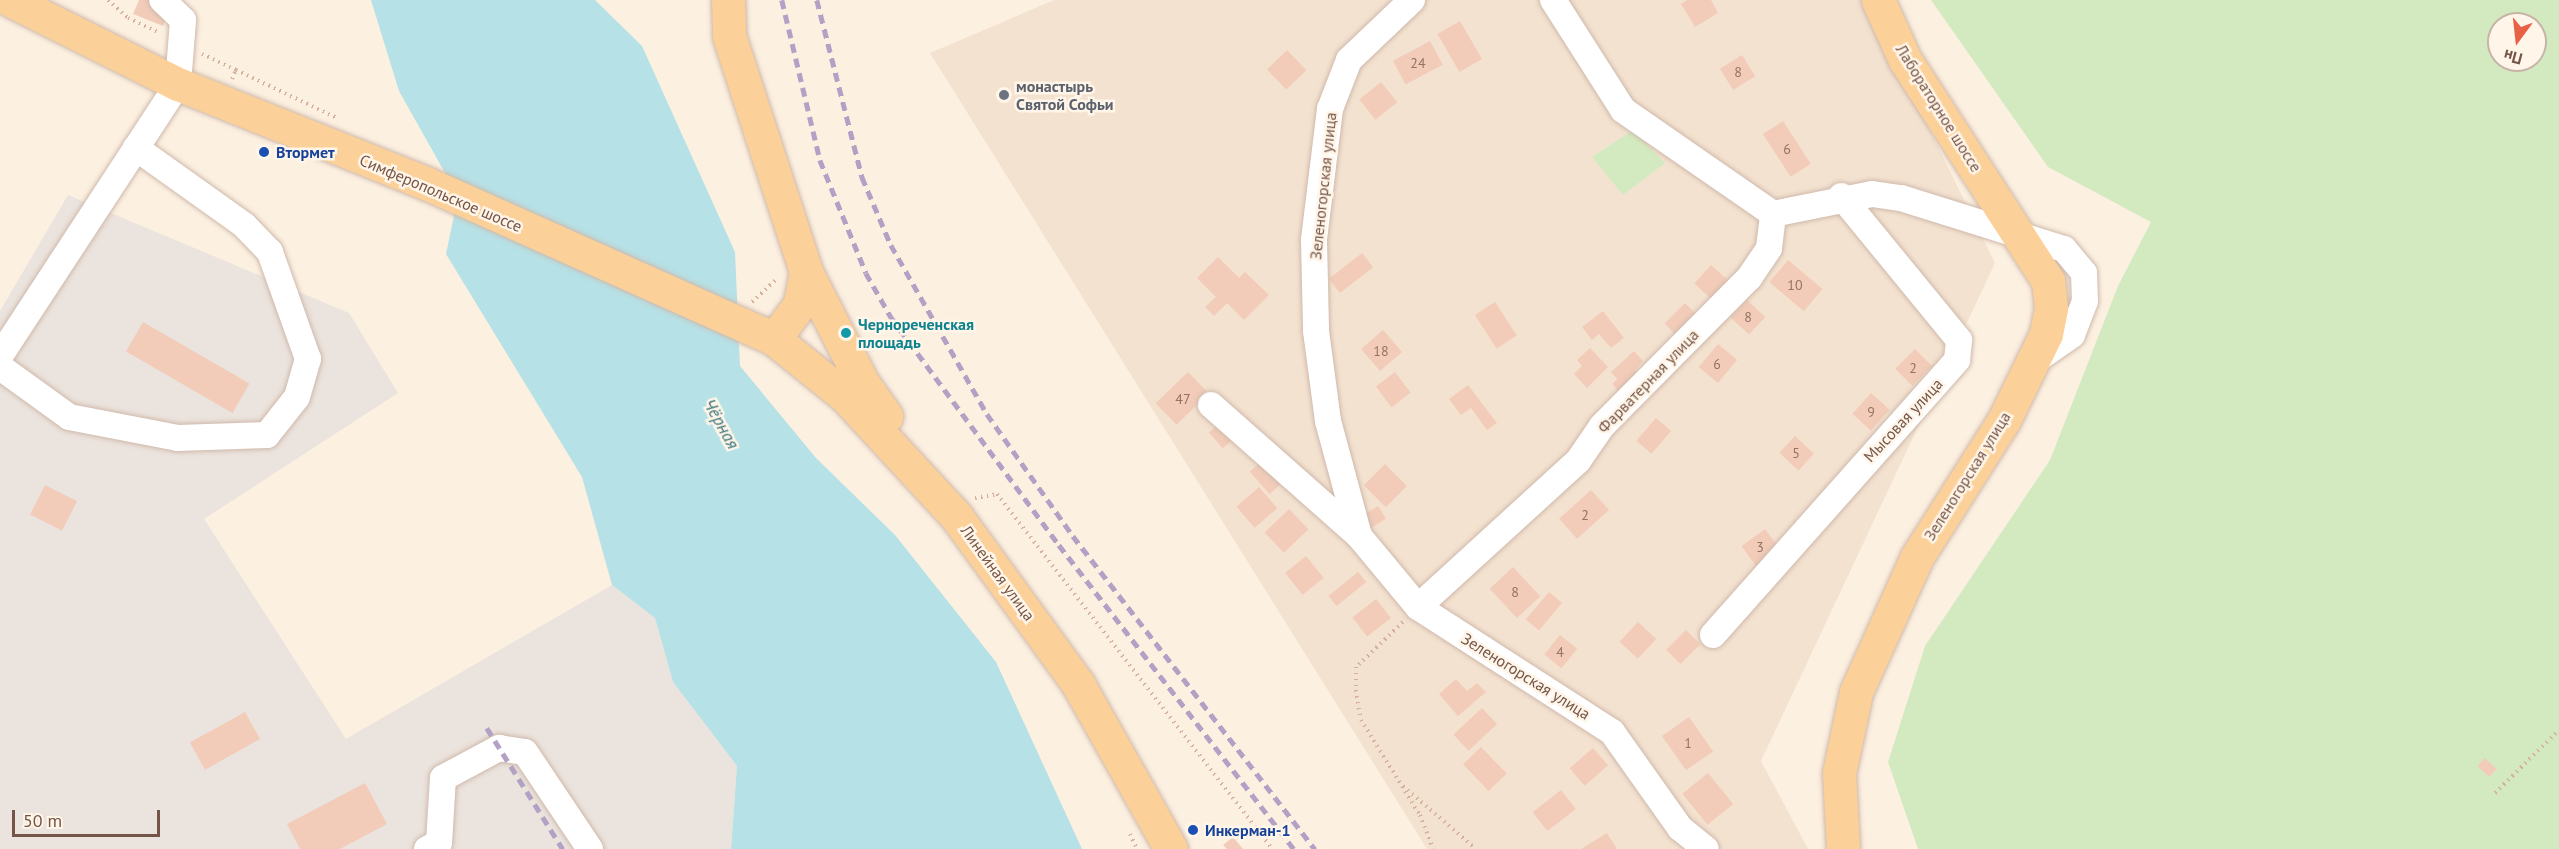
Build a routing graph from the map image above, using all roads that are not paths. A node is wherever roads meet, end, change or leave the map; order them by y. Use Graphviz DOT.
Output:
graph roads {
  1 [pos="10,0"];
  2 [pos="162,0"];
  3 [pos="727,0"];
  4 [pos="1412,0"];
  5 [pos="1553,0"];
  6 [pos="1878,0"];
  7 [pos="178,84"];
  8 [pos="136,148"];
  9 [pos="1841,196"];
  10 [pos="1773,214"];
  11 [pos="2014,226"];
  12 [pos="806,272"];
  13 [pos="760,333"];
  14 [pos="0,356"];
  15 [pos="0,367"];
  16 [pos="1211,405"];
  17 [pos="956,516"];
  18 [pos="1359,536"];
  19 [pos="1418,607"];
  20 [pos="1713,635"];
  21 [pos="427,849"];
  22 [pos="590,849"];
  23 [pos="1171,849"];
  24 [pos="1706,849"];
  25 [pos="1843,849"];
  1 -- 7 [label="main road, Симферопольское шоссе"];
  2 -- 7 [label="street"];
  3 -- 12 [label="main road"];
  4 -- 18 [label="street, Зеленогорская улица"];
  5 -- 10 [label="street"];
  6 -- 11 [label="main road, Лабораторное шоссе"];
  7 -- 8 [label="street"];
  7 -- 13 [label="main road, Симферопольское шоссе"];
  8 -- 14 [label="street"];
  8 -- 15 [label="street"];
  9 -- 10 [label="street"];
  9 -- 11 [label="street"];
  9 -- 20 [label="street, Мысовая улица"];
  10 -- 19 [label="street, Фарватерная улица"];
  11 -- 25 [label="main road, Зеленогорская улица"];
  12 -- 13 [label="main road"];
  12 -- 17 [label="main road"];
  13 -- 17 [label="main road, Линейная улица"];
  16 -- 18 [label="street"];
  17 -- 23 [label="main road, Линейная улица"];
  18 -- 19 [label="street, Зеленогорская улица"];
  19 -- 24 [label="street, Зеленогорская улица"];
  21 -- 22 [label="street"];
}
